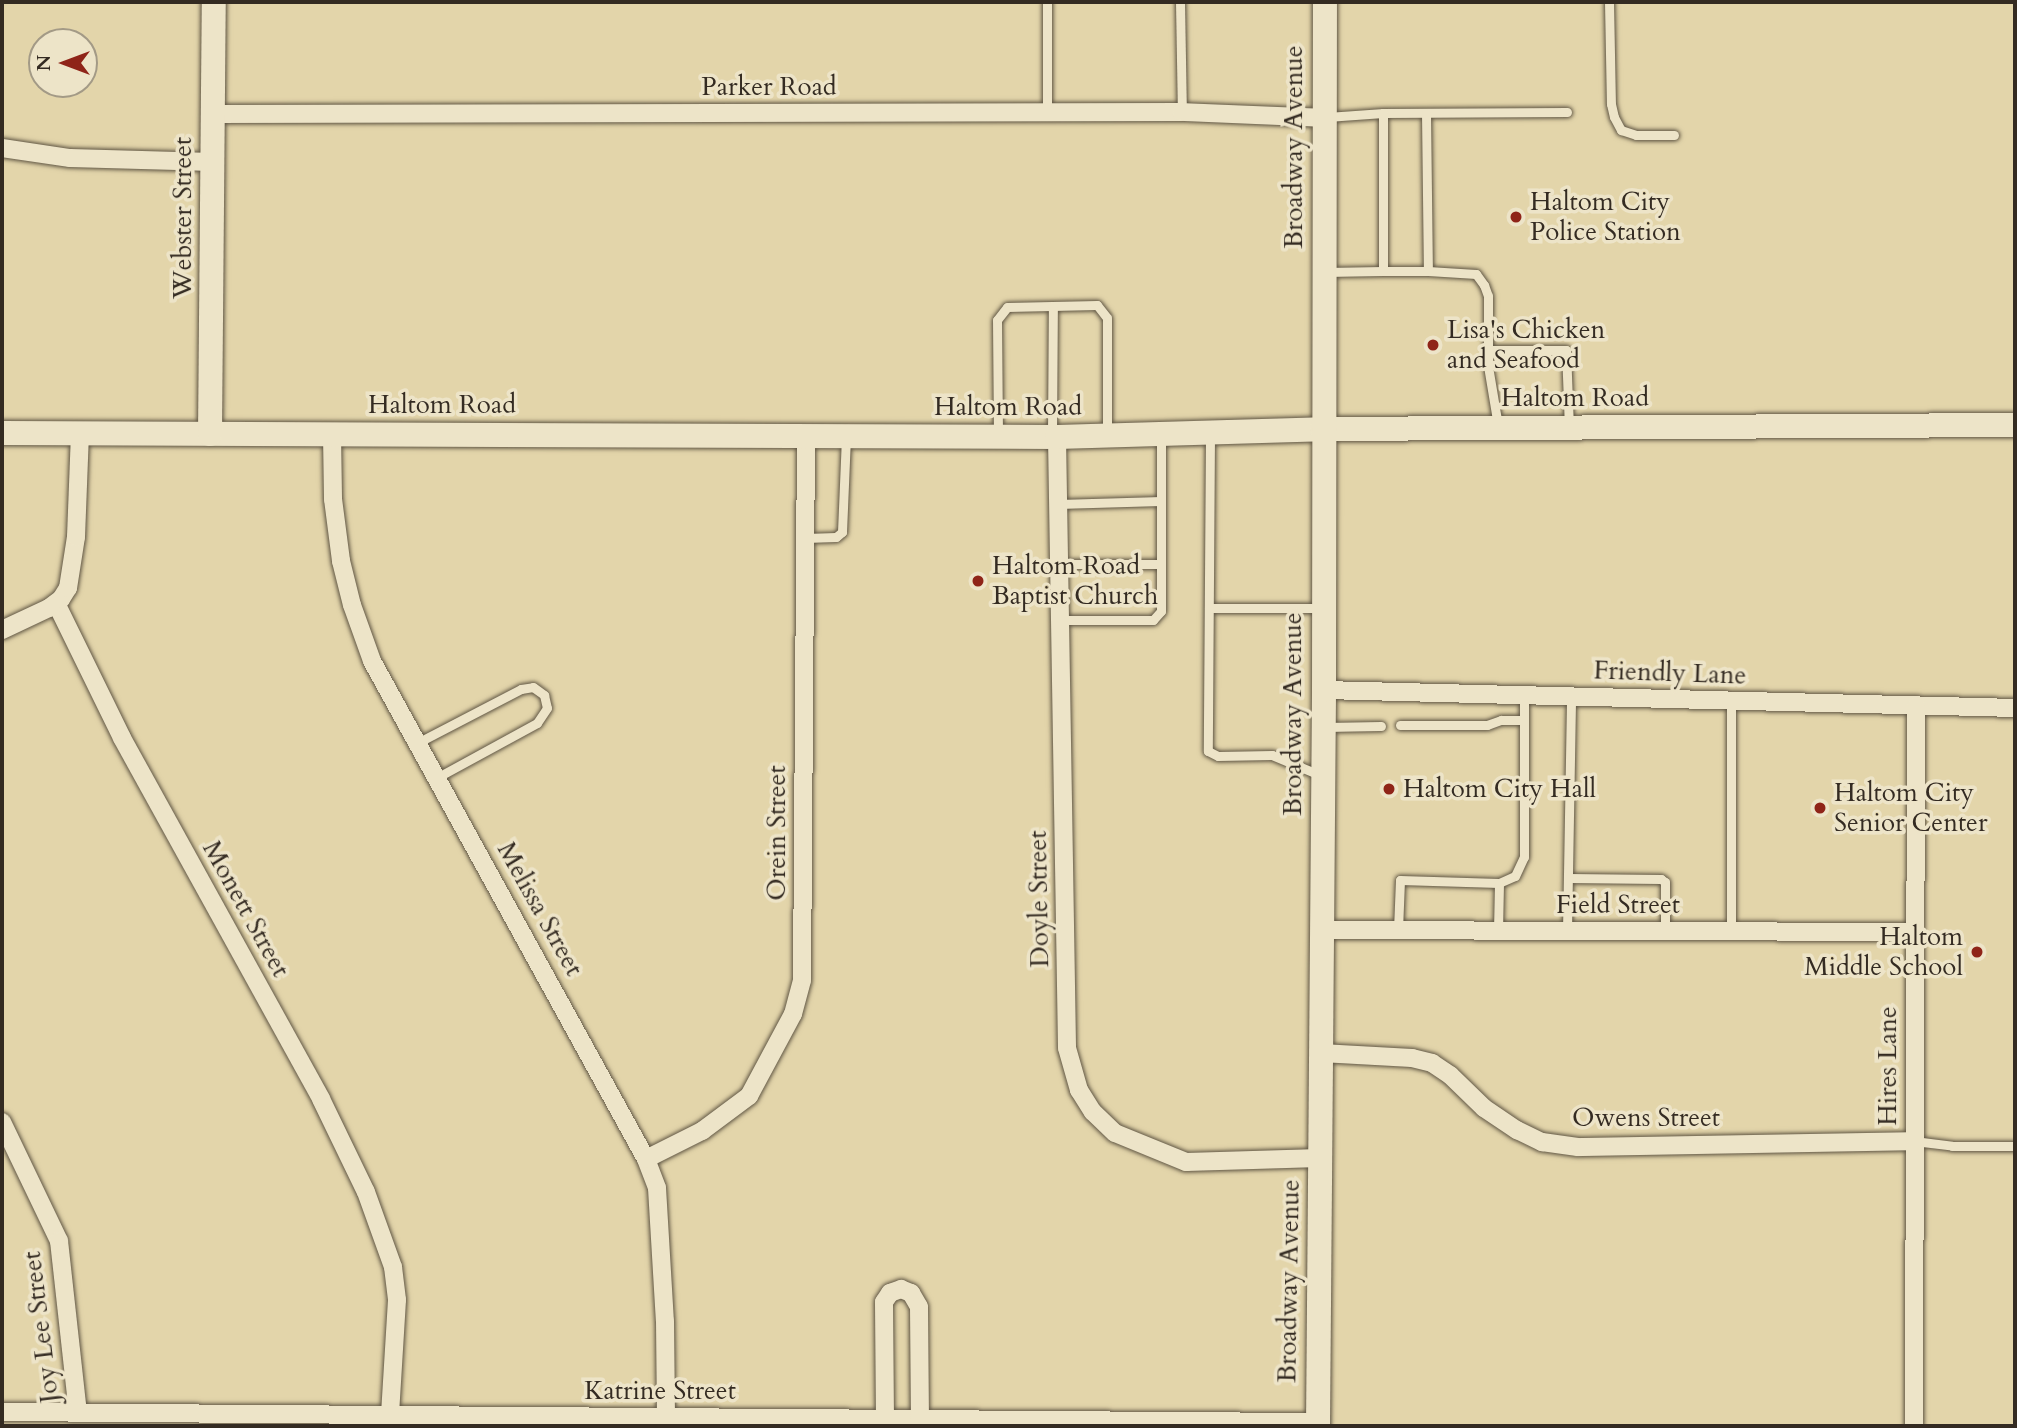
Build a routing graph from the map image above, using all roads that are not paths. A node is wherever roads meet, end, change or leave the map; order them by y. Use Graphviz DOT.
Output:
graph roads {
  1 [pos="214,2"];
  2 [pos="1047,2"];
  3 [pos="1180,2"];
  4 [pos="1325,2"];
  5 [pos="1609,2"];
  6 [pos="1567,112"];
  7 [pos="1047,113"];
  8 [pos="1182,113"];
  9 [pos="1383,113"];
  10 [pos="1426,113"];
  11 [pos="213,114"];
  12 [pos="1324,118"];
  13 [pos="1674,135"];
  14 [pos="2,148"];
  15 [pos="213,162"];
  16 [pos="1383,271"];
  17 [pos="1428,271"];
  18 [pos="1323,272"];
  19 [pos="1053,306"];
  20 [pos="1488,350"];
  21 [pos="2015,425"];
  22 [pos="1569,427"];
  23 [pos="1498,428"];
  24 [pos="1322,429"];
  25 [pos="2,433"];
  26 [pos="1210,433"];
  27 [pos="80,434"];
  28 [pos="211,434"];
  29 [pos="332,434"];
  30 [pos="1161,434"];
  31 [pos="806,436"];
  32 [pos="846,436"];
  33 [pos="1107,436"];
  34 [pos="998,437"];
  35 [pos="1055,437"];
  36 [pos="1161,501"];
  37 [pos="1058,504"];
  38 [pos="805,538"];
  39 [pos="1060,564"];
  40 [pos="1161,564"];
  41 [pos="56,603"];
  42 [pos="1209,608"];
  43 [pos="1324,608"];
  44 [pos="1060,620"];
  45 [pos="2,630"];
  46 [pos="1324,690"];
  47 [pos="1524,695"];
  48 [pos="1571,696"];
  49 [pos="1731,701"];
  50 [pos="1916,706"];
  51 [pos="2015,708"];
  52 [pos="1524,720"];
  53 [pos="1400,725"];
  54 [pos="1381,726"];
  55 [pos="1324,727"];
  56 [pos="419,742"];
  57 [pos="1323,776"];
  58 [pos="438,777"];
  59 [pos="1568,878"];
  60 [pos="1499,883"];
  61 [pos="1322,930"];
  62 [pos="1398,930"];
  63 [pos="1498,931"];
  64 [pos="1567,931"];
  65 [pos="1665,931"];
  66 [pos="1731,932"];
  67 [pos="1914,932"];
  68 [pos="1321,1053"];
  69 [pos="2,1122"];
  70 [pos="1914,1141"];
  71 [pos="2015,1146"];
  72 [pos="1320,1158"];
  73 [pos="646,1159"];
  74 [pos="2,1412"];
  75 [pos="78,1412"];
  76 [pos="390,1415"];
  77 [pos="666,1417"];
  78 [pos="885,1419"];
  79 [pos="920,1419"];
  80 [pos="195,1420"];
  81 [pos="1318,1424"];
  82 [pos="1914,1426"];
  1 -- 11 [label="main road, Webster Street"];
  2 -- 7 [label="lane"];
  3 -- 8 [label="lane"];
  4 -- 12 [label="main road, Broadway Avenue"];
  5 -- 13 [label="lane"];
  6 -- 10 [label="lane"];
  7 -- 8 [label="street, Parker Road"];
  7 -- 11 [label="street, Parker Road"];
  8 -- 12 [label="street, Parker Road"];
  9 -- 10 [label="lane"];
  9 -- 12 [label="lane"];
  9 -- 16 [label="lane"];
  10 -- 17 [label="lane"];
  11 -- 15 [label="main road, Webster Street"];
  12 -- 18 [label="main road, Broadway Avenue"];
  14 -- 15 [label="street"];
  15 -- 28 [label="main road, Webster Street"];
  16 -- 17 [label="lane"];
  16 -- 18 [label="lane"];
  17 -- 20 [label="lane"];
  18 -- 24 [label="main road, Broadway Avenue"];
  19 -- 33 [label="lane"];
  19 -- 34 [label="lane"];
  19 -- 35 [label="lane"];
  20 -- 22 [label="lane"];
  20 -- 23 [label="lane"];
  21 -- 22 [label="main road, Haltom Road"];
  22 -- 23 [label="main road, Haltom Road"];
  23 -- 24 [label="main road, Haltom Road"];
  24 -- 26 [label="main road, Haltom Road"];
  24 -- 43 [label="main road, Broadway Avenue"];
  25 -- 27 [label="main road, Haltom Road"];
  26 -- 30 [label="main road, Haltom Road"];
  26 -- 42 [label="lane"];
  27 -- 28 [label="main road, Haltom Road"];
  27 -- 41 [label="street"];
  28 -- 29 [label="main road, Haltom Road"];
  29 -- 31 [label="main road, Haltom Road"];
  29 -- 56 [label="street, Melissa Street"];
  30 -- 33 [label="main road, Haltom Road"];
  30 -- 36 [label="lane"];
  31 -- 32 [label="main road, Haltom Road"];
  31 -- 38 [label="street, Orein Street"];
  32 -- 34 [label="main road, Haltom Road"];
  32 -- 38 [label="lane"];
  33 -- 35 [label="main road, Haltom Road"];
  34 -- 35 [label="main road, Haltom Road"];
  35 -- 37 [label="street, Doyle Street"];
  36 -- 37 [label="lane"];
  36 -- 40 [label="lane"];
  37 -- 39 [label="street, Doyle Street"];
  38 -- 73 [label="street, Orein Street"];
  39 -- 40 [label="lane"];
  39 -- 44 [label="street, Doyle Street"];
  40 -- 44 [label="lane"];
  41 -- 45 [label="street"];
  41 -- 76 [label="street, Monett Street"];
  42 -- 43 [label="lane"];
  42 -- 57 [label="lane"];
  43 -- 46 [label="main road, Broadway Avenue"];
  44 -- 72 [label="street, Doyle Street"];
  46 -- 47 [label="street, Friendly Lane"];
  46 -- 55 [label="main road, Broadway Avenue"];
  47 -- 48 [label="street, Friendly Lane"];
  47 -- 52 [label="lane"];
  48 -- 49 [label="street, Friendly Lane"];
  48 -- 59 [label="lane"];
  49 -- 50 [label="street, Friendly Lane"];
  49 -- 66 [label="lane"];
  50 -- 51 [label="street, Friendly Lane"];
  50 -- 67 [label="street, Hires Lane"];
  52 -- 53 [label="lane"];
  52 -- 60 [label="lane"];
  54 -- 55 [label="lane"];
  55 -- 57 [label="main road, Broadway Avenue"];
  56 -- 58 [label="street, Melissa Street"];
  56 -- 58 [label="lane"];
  57 -- 61 [label="main road, Broadway Avenue"];
  58 -- 73 [label="street, Melissa Street"];
  59 -- 64 [label="lane"];
  59 -- 65 [label="lane"];
  60 -- 62 [label="lane"];
  60 -- 63 [label="lane"];
  61 -- 62 [label="street, Field Street"];
  61 -- 68 [label="main road, Broadway Avenue"];
  62 -- 63 [label="street, Field Street"];
  63 -- 64 [label="street, Field Street"];
  64 -- 65 [label="street, Field Street"];
  65 -- 66 [label="street, Field Street"];
  66 -- 67 [label="street, Field Street"];
  67 -- 70 [label="street, Hires Lane"];
  68 -- 70 [label="street, Owens Street"];
  68 -- 72 [label="main road, Broadway Avenue"];
  69 -- 75 [label="street, Joy Lee Street"];
  70 -- 71 [label="lane"];
  70 -- 82 [label="street, Hires Lane"];
  72 -- 81 [label="main road, Broadway Avenue"];
  73 -- 77 [label="street, Melissa Street"];
  74 -- 75 [label="street, Katrine Street"];
  75 -- 80 [label="street, Katrine Street"];
  76 -- 77 [label="street, Katrine Street"];
  76 -- 80 [label="street, Katrine Street"];
  77 -- 78 [label="street, Katrine Street"];
  78 -- 79 [label="street, Katrine Street"];
  78 -- 79 [label="street"];
  79 -- 81 [label="street, Katrine Street"];
}
